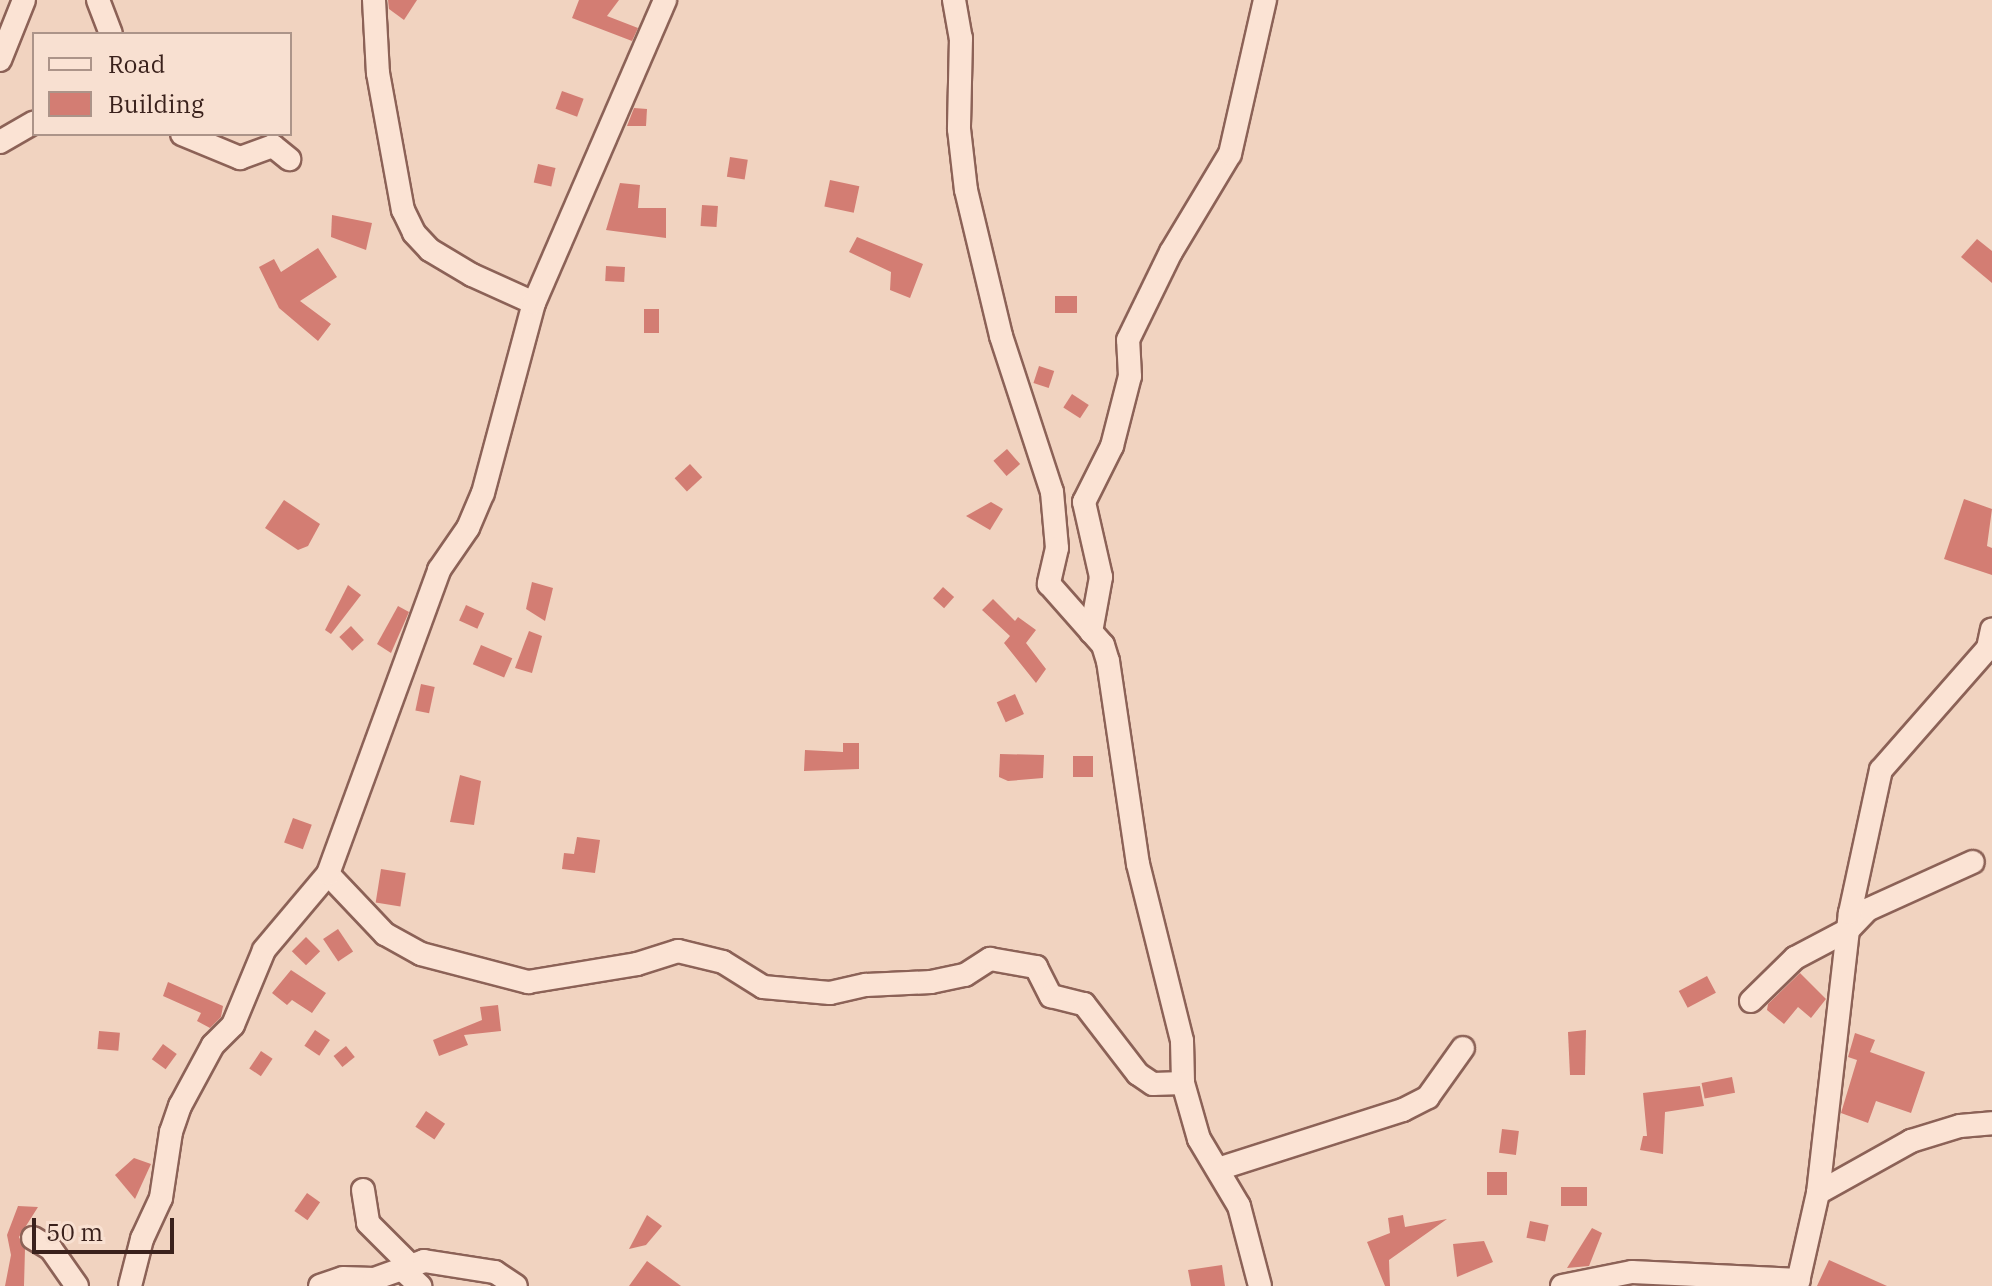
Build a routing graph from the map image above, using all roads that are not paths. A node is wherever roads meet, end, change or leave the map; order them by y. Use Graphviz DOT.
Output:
graph roads {
  1 [pos="24,0"];
  2 [pos="98,0"];
  3 [pos="374,0"];
  4 [pos="665,0"];
  5 [pos="954,0"];
  6 [pos="1265,0"];
  7 [pos="110,32"];
  8 [pos="0,60"];
  9 [pos="32,123"];
  10 [pos="187,136"];
  11 [pos="0,142"];
  12 [pos="289,159"];
  13 [pos="534,303"];
  14 [pos="1992,629"];
  15 [pos="1091,632"];
  16 [pos="1973,862"];
  17 [pos="328,874"];
  18 [pos="1848,930"];
  19 [pos="1751,1001"];
  20 [pos="1463,1048"];
  21 [pos="1183,1083"];
  22 [pos="1992,1123"];
  23 [pos="1218,1169"];
  24 [pos="363,1190"];
  25 [pos="1818,1193"];
  26 [pos="33,1238"];
  27 [pos="408,1263"];
  28 [pos="1798,1283"];
  29 [pos="77,1286"];
  30 [pos="130,1286"];
  31 [pos="320,1286"];
  32 [pos="420,1286"];
  33 [pos="516,1286"];
  34 [pos="1260,1286"];
  35 [pos="1562,1286"];
  1 -- 8 [label="street"];
  2 -- 7 [label="street"];
  3 -- 13 [label="street"];
  4 -- 13 [label="street"];
  5 -- 15 [label="street"];
  6 -- 15 [label="street"];
  9 -- 11 [label="street"];
  10 -- 12 [label="street"];
  13 -- 17 [label="street"];
  14 -- 18 [label="street"];
  15 -- 21 [label="street"];
  16 -- 18 [label="street"];
  17 -- 21 [label="street"];
  17 -- 30 [label="street"];
  18 -- 19 [label="street"];
  18 -- 25 [label="street"];
  20 -- 23 [label="street"];
  21 -- 23 [label="street"];
  22 -- 25 [label="street"];
  23 -- 34 [label="street"];
  24 -- 27 [label="street"];
  25 -- 28 [label="street"];
  26 -- 29 [label="street"];
  27 -- 31 [label="street"];
  27 -- 32 [label="street"];
  27 -- 33 [label="street"];
  28 -- 35 [label="street"];
}
